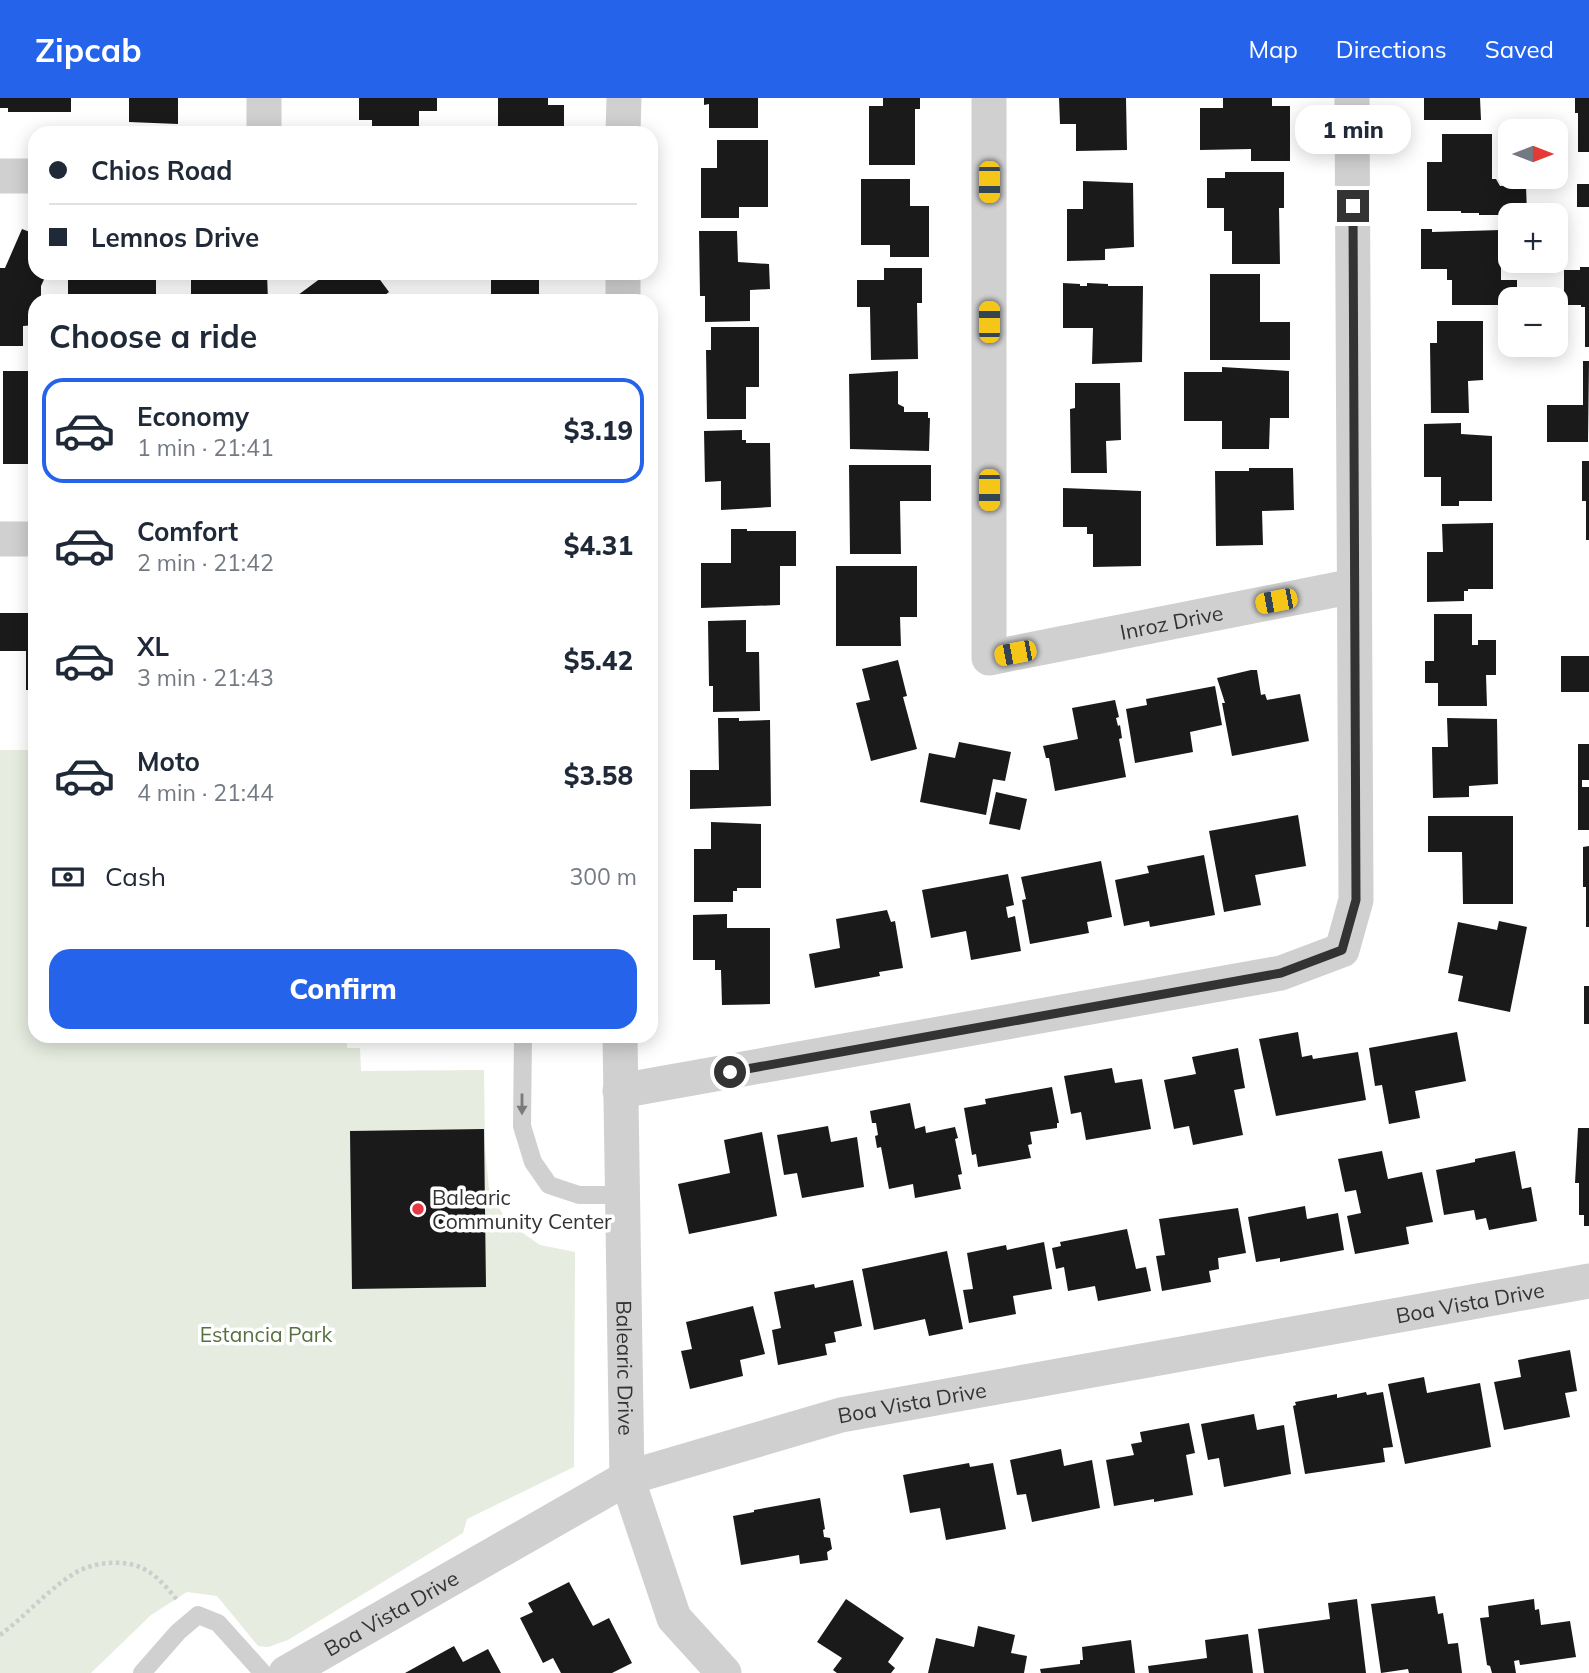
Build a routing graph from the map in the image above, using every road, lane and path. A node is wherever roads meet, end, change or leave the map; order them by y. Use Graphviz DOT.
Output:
graph roads {
  1 [pos="264,98"];
  2 [pos="624,98"];
  3 [pos="989,98"];
  4 [pos="1352,98"];
  5 [pos="264,126"];
  6 [pos="624,126"];
  7 [pos="0,176"];
  8 [pos="28,176"];
  9 [pos="0,539"];
  10 [pos="28,539"];
  11 [pos="1354,586"];
  12 [pos="523,1043"];
  13 [pos="620,1043"];
  14 [pos="620,1091"];
  15 [pos="622,1195"];
  16 [pos="1589,1281"];
  17 [pos="627,1478"];
  18 [pos="178,1601"];
  19 [pos="0,1635"];
  20 [pos="142,1673"];
  21 [pos="263,1673"];
  22 [pos="286,1673"];
  23 [pos="724,1673"];
  1 -- 5 [label="street"];
  2 -- 6 [label="street"];
  3 -- 11 [label="street, Inroz Drive"];
  4 -- 11 [label="street"];
  7 -- 8 [label="street"];
  9 -- 10 [label="street"];
  11 -- 14 [label="street"];
  12 -- 15 [label="lane, one-way"];
  13 -- 14 [label="street, Balearic Drive"];
  14 -- 15 [label="street, Balearic Drive"];
  15 -- 17 [label="street, Balearic Drive"];
  16 -- 17 [label="street, Boa Vista Drive"];
  17 -- 22 [label="street, Boa Vista Drive"];
  17 -- 23 [label="street, Balearic Drive"];
  18 -- 19 [label="path"];
  20 -- 21 [label="lane"];
}
